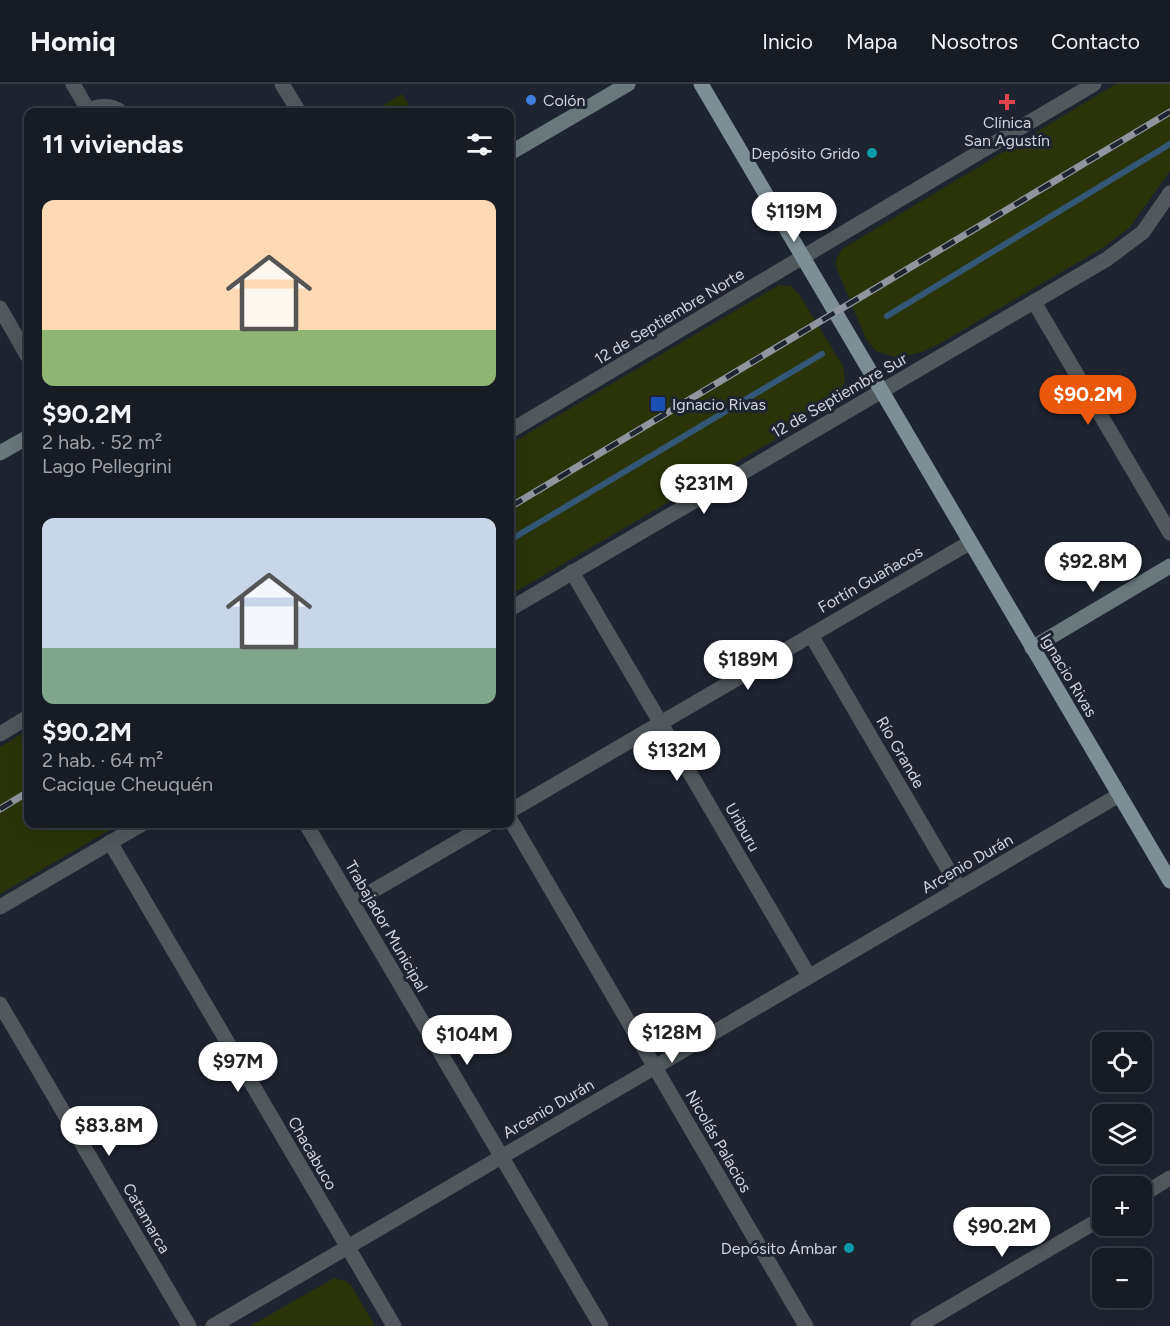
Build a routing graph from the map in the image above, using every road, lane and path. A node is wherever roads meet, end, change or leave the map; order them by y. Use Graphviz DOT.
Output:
graph roads {
  1 [pos="73,84"];
  2 [pos="282,84"];
  3 [pos="628,84"];
  4 [pos="701,84"];
  5 [pos="1094,84"];
  6 [pos="85,108"];
  7 [pos="297,108"];
  8 [pos="514,151"];
  9 [pos="1170,193"];
  10 [pos="802,258"];
  11 [pos="1034,302"];
  12 [pos="0,308"];
  13 [pos="24,350"];
  14 [pos="880,392"];
  15 [pos="514,429"];
  16 [pos="24,439"];
  17 [pos="0,453"];
  18 [pos="1170,533"];
  19 [pos="969,543"];
  20 [pos="1170,566"];
  21 [pos="572,572"];
  22 [pos="514,607"];
  23 [pos="811,635"];
  24 [pos="1032,648"];
  25 [pos="24,719"];
  26 [pos="661,723"];
  27 [pos="0,734"];
  28 [pos="1119,795"];
  29 [pos="514,809"];
  30 [pos="514,826"];
  31 [pos="135,828"];
  32 [pos="308,828"];
  33 [pos="481,828"];
  34 [pos="110,842"];
  35 [pos="1170,881"];
  36 [pos="959,888"];
  37 [pos="352,903"];
  38 [pos="0,907"];
  39 [pos="810,976"];
  40 [pos="0,1004"];
  41 [pos="655,1067"];
  42 [pos="501,1156"];
  43 [pos="1170,1178"];
  44 [pos="1152,1189"];
  45 [pos="1092,1224"];
  46 [pos="348,1247"];
  47 [pos="189,1326"];
  48 [pos="213,1326"];
  49 [pos="394,1326"];
  50 [pos="601,1326"];
  51 [pos="806,1326"];
  52 [pos="918,1326"];
  1 -- 6 [label="street"];
  2 -- 7 [label="street"];
  3 -- 8 [label="main road"];
  4 -- 10 [label="main road, Ignacio Rivas"];
  5 -- 10 [label="street, 12 de Septiembre Norte"];
  9 -- 11 [label="street, 12 de Septiembre Sur"];
  10 -- 14 [label="main road, Ignacio Rivas"];
  10 -- 15 [label="street, 12 de Septiembre Norte"];
  11 -- 14 [label="street, 12 de Septiembre Sur"];
  11 -- 18 [label="street"];
  12 -- 13 [label="street"];
  14 -- 19 [label="main road, Ignacio Rivas"];
  14 -- 21 [label="street, 12 de Septiembre Sur"];
  16 -- 17 [label="main road"];
  19 -- 23 [label="street, Fortín Guañacos"];
  19 -- 24 [label="main road, Ignacio Rivas"];
  20 -- 24 [label="main road"];
  21 -- 22 [label="street, 12 de Septiembre Sur"];
  21 -- 26 [label="street, Uriburu"];
  23 -- 26 [label="street, Fortín Guañacos"];
  23 -- 36 [label="street, Río Grande"];
  24 -- 28 [label="main road, Ignacio Rivas"];
  25 -- 27 [label="street"];
  26 -- 29 [label="street, Fortín Guañacos"];
  26 -- 39 [label="street, Uriburu"];
  28 -- 35 [label="main road, Ignacio Rivas"];
  28 -- 36 [label="street, Arcenio Durán"];
  30 -- 41 [label="street, Nicolás Palacios"];
  31 -- 34 [label="street"];
  32 -- 37 [label="street, Trabajador Municipal"];
  33 -- 37 [label="street"];
  34 -- 38 [label="street"];
  34 -- 46 [label="street, Chacabuco"];
  36 -- 39 [label="street, Arcenio Durán"];
  37 -- 42 [label="street, Trabajador Municipal"];
  39 -- 41 [label="street, Arcenio Durán"];
  40 -- 47 [label="street, Catamarca"];
  41 -- 42 [label="street, Arcenio Durán"];
  41 -- 51 [label="street, Nicolás Palacios"];
  42 -- 46 [label="street, Arcenio Durán"];
  42 -- 50 [label="street, Trabajador Municipal"];
  43 -- 44 [label="street"];
  45 -- 52 [label="street"];
  46 -- 48 [label="street, Arcenio Durán"];
  46 -- 49 [label="street, Chacabuco"];
}
